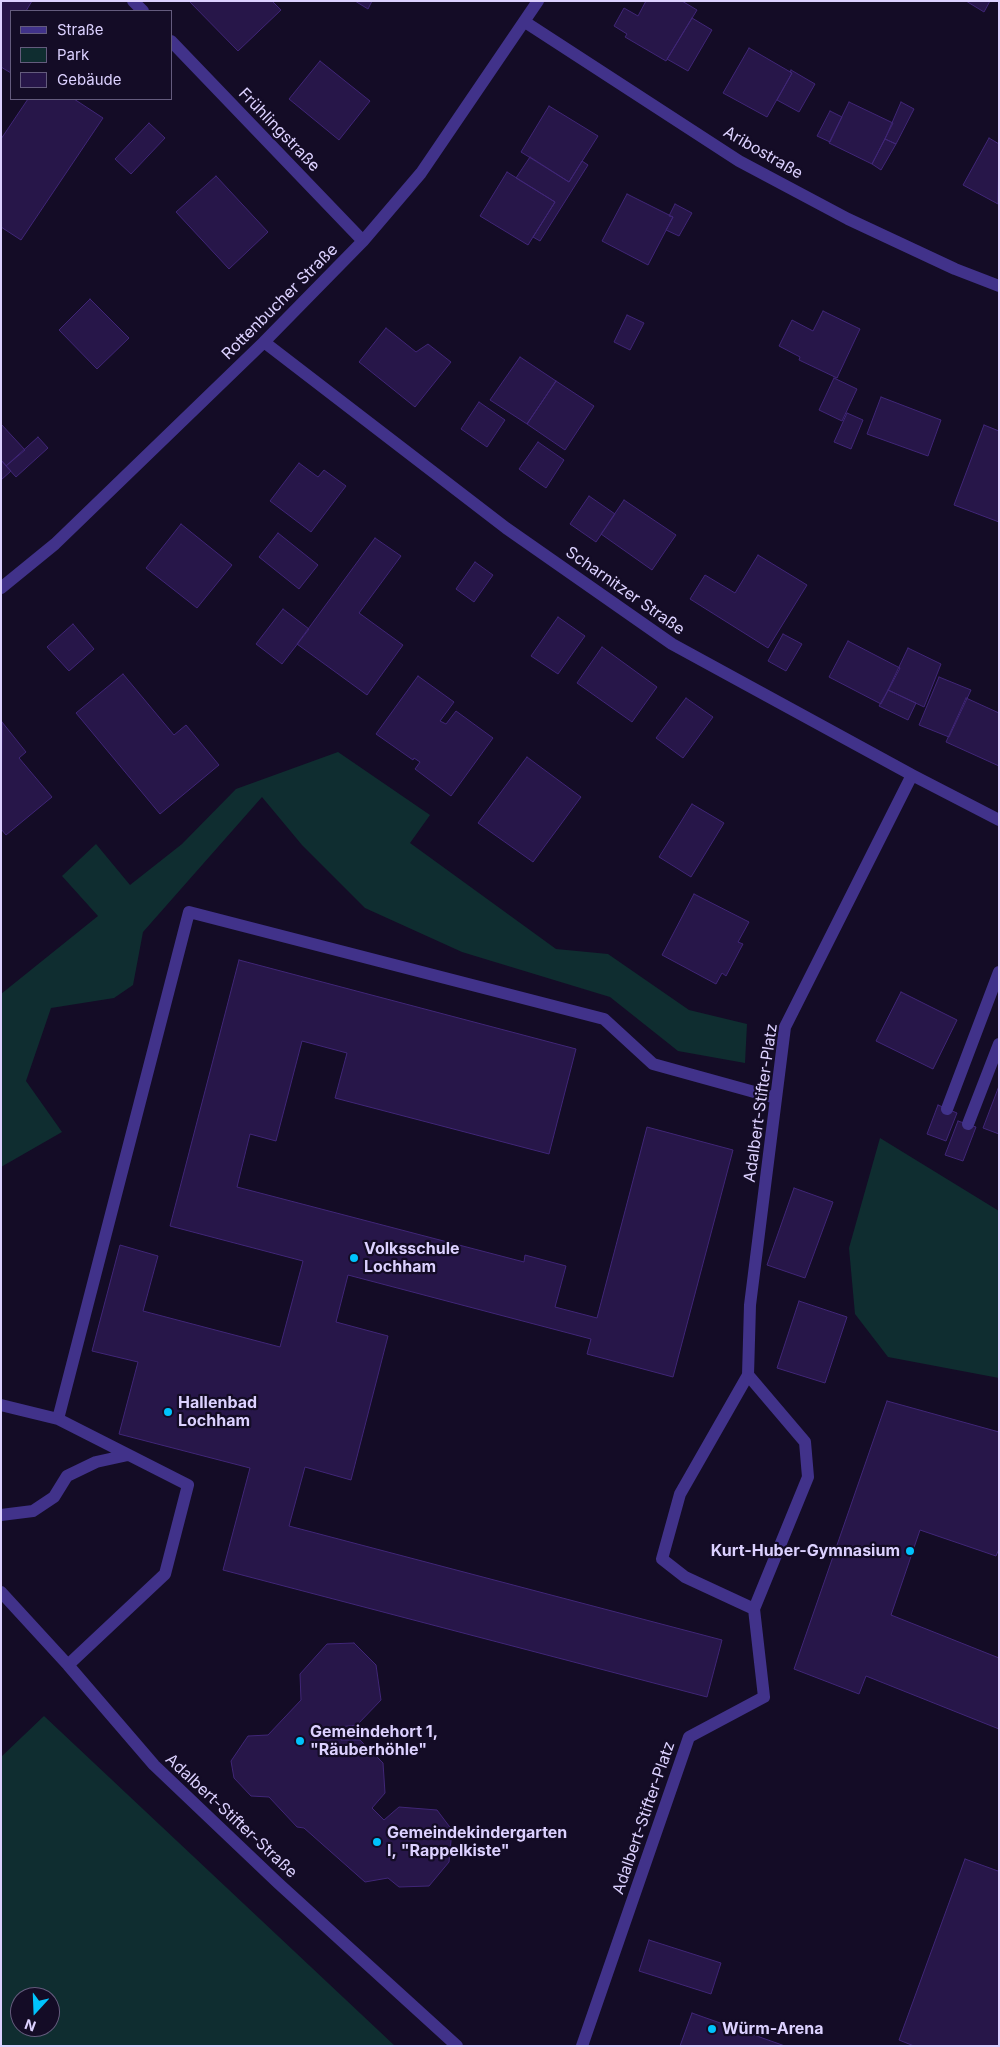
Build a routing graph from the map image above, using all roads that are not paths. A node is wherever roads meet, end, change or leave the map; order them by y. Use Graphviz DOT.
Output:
graph roads {
  1 [pos="133,1"];
  2 [pos="538,1"];
  3 [pos="142,10"];
  4 [pos="525,22"];
  5 [pos="172,42"];
  6 [pos="363,241"];
  7 [pos="999,286"];
  8 [pos="264,342"];
  9 [pos="1,588"];
  10 [pos="912,775"];
  11 [pos="999,820"];
  12 [pos="999,972"];
  13 [pos="999,1044"];
  14 [pos="776,1098"];
  15 [pos="947,1109"];
  16 [pos="968,1124"];
  17 [pos="748,1375"];
  18 [pos="1,1405"];
  19 [pos="58,1420"];
  20 [pos="128,1455"];
  21 [pos="1,1515"];
  22 [pos="1,1592"];
  23 [pos="754,1609"];
  24 [pos="68,1665"];
  25 [pos="457,2046"];
  26 [pos="582,2046"];
  1 -- 3 [label="street"];
  2 -- 4 [label="street, Rottenbucher Straße"];
  4 -- 6 [label="street, Rottenbucher Straße"];
  4 -- 7 [label="street, Aribostraße"];
  5 -- 6 [label="street, Frühlingstraße"];
  6 -- 8 [label="street, Rottenbucher Straße"];
  8 -- 9 [label="street, Rottenbucher Straße"];
  8 -- 10 [label="street, Scharnitzer Straße"];
  10 -- 11 [label="street, Scharnitzer Straße"];
  10 -- 14 [label="street, Adalbert-Stifter-Platz"];
  12 -- 15 [label="street"];
  13 -- 16 [label="street"];
  14 -- 17 [label="street, Adalbert-Stifter-Platz"];
  14 -- 19 [label="street"];
  17 -- 23 [label="street, Adalbert-Stifter-Platz"];
  17 -- 23 [label="street, Adalbert-Stifter-Platz"];
  18 -- 19 [label="street"];
  19 -- 20 [label="street"];
  20 -- 21 [label="street"];
  20 -- 24 [label="street"];
  22 -- 24 [label="street, Adalbert-Stifter-Straße"];
  23 -- 26 [label="street, Adalbert-Stifter-Platz"];
  24 -- 25 [label="street, Adalbert-Stifter-Straße"];
}
